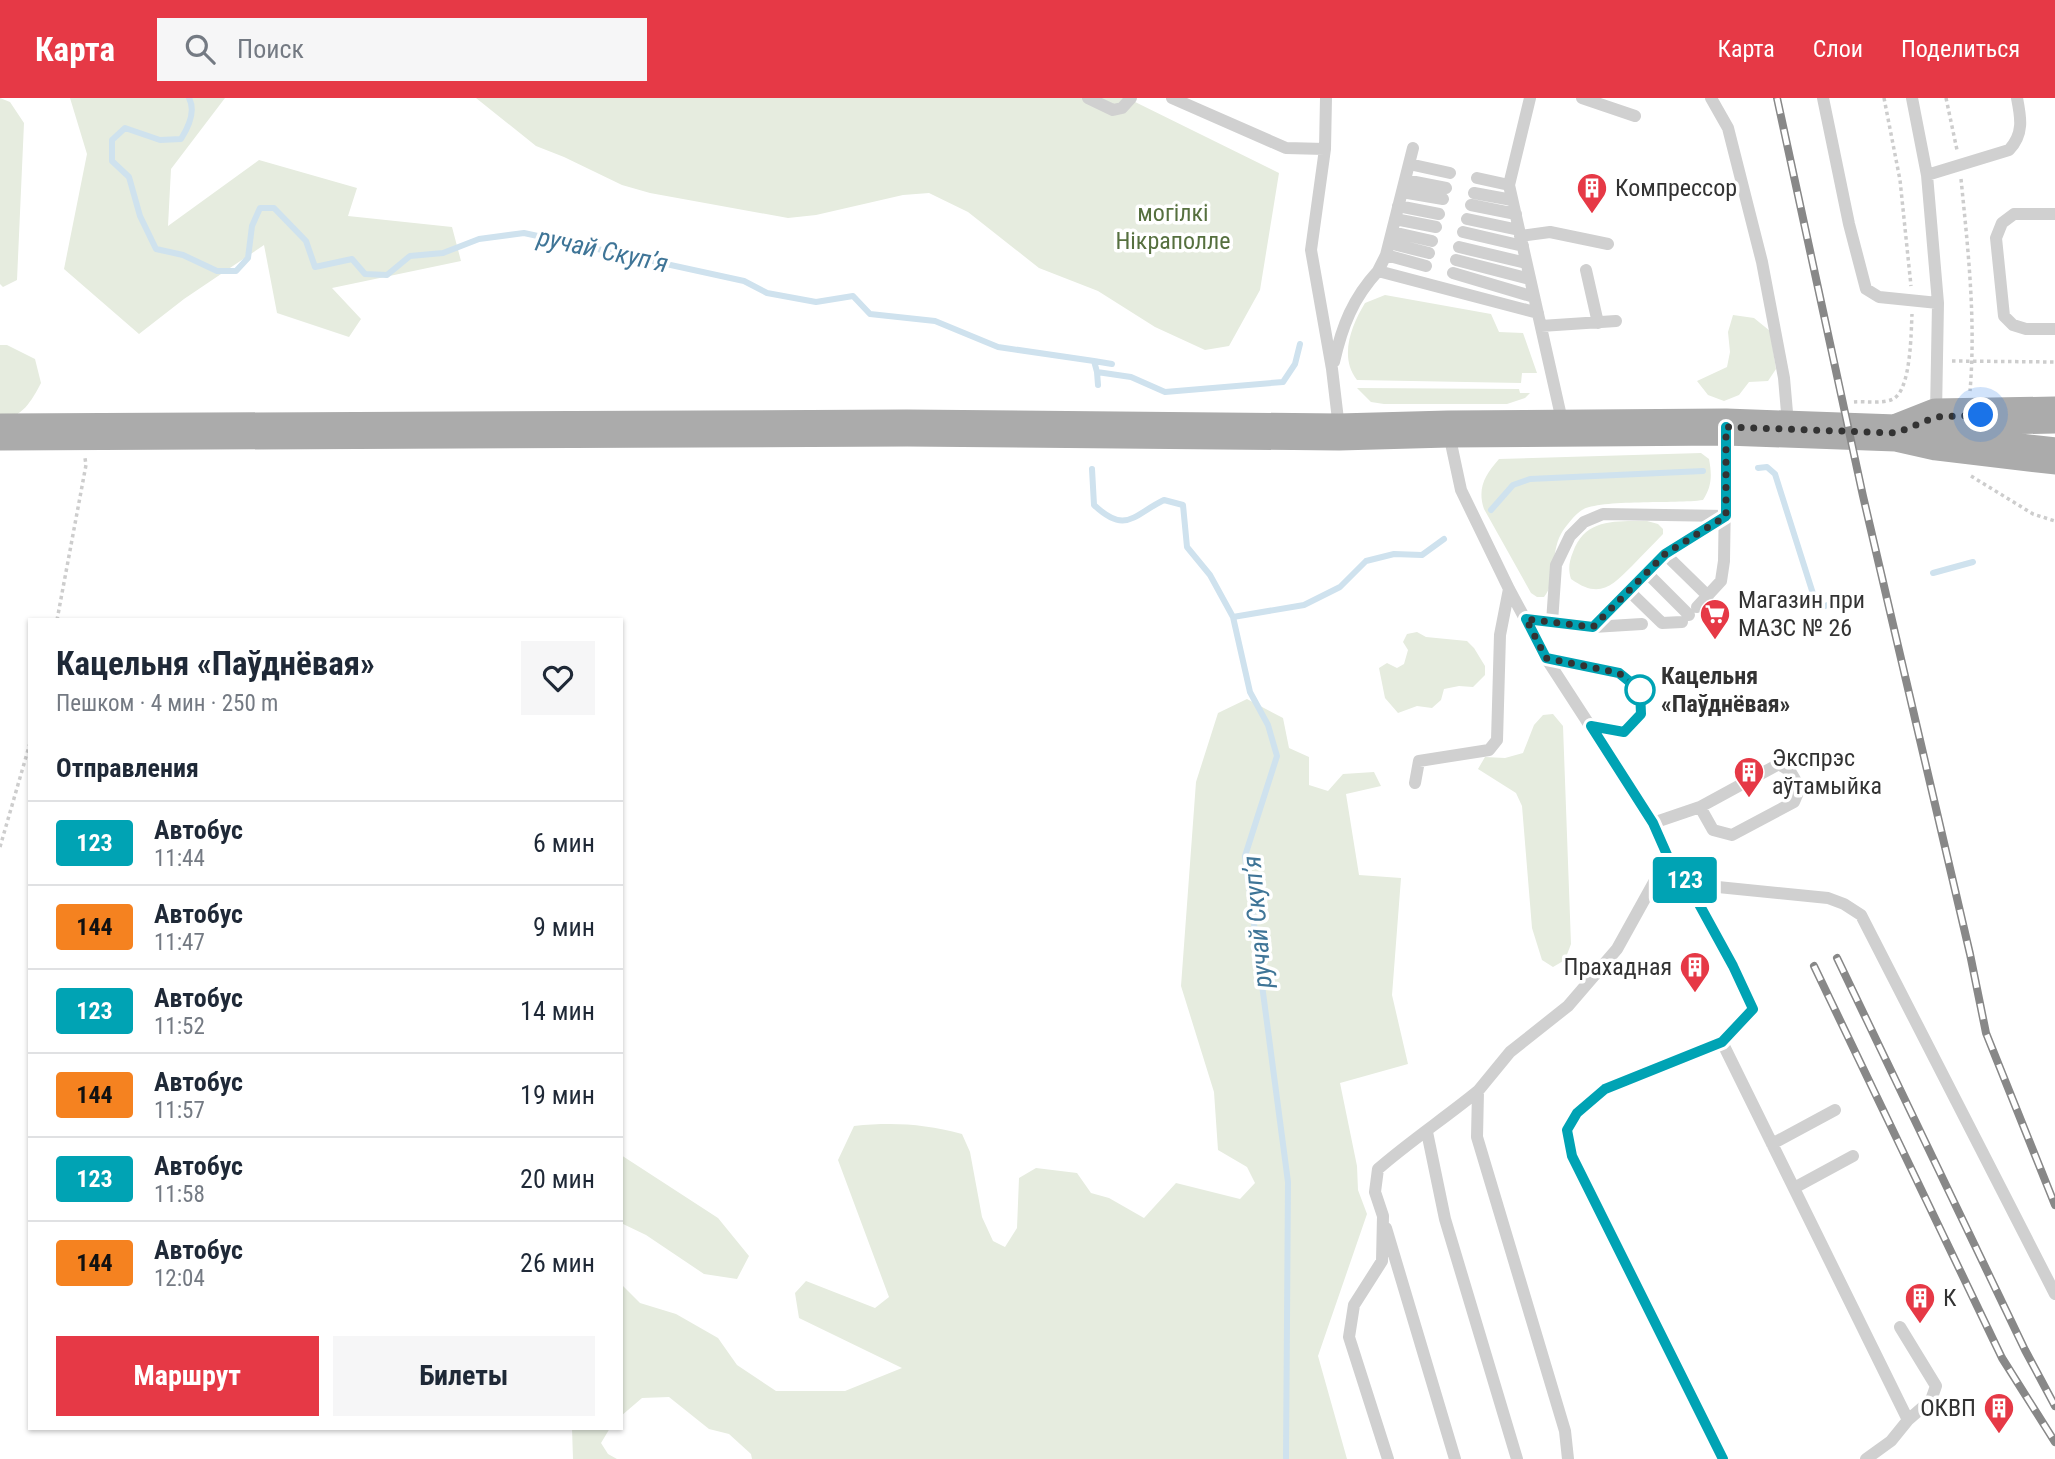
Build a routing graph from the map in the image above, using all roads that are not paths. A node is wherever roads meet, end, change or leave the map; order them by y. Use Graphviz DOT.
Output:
graph roads {
  1 [pos="1088,98"];
  2 [pos="1131,98"];
  3 [pos="1173,98"];
  4 [pos="1326,98"];
  5 [pos="1530,98"];
  6 [pos="1582,98"];
  7 [pos="1711,98"];
  8 [pos="1823,98"];
  9 [pos="1912,98"];
  10 [pos="2017,98"];
  11 [pos="1635,116"];
  12 [pos="1413,148"];
  13 [pos="1325,149"];
  14 [pos="1409,164"];
  15 [pos="1450,173"];
  16 [pos="1927,174"];
  17 [pos="1477,178"];
  18 [pos="1509,185"];
  19 [pos="1403,186"];
  20 [pos="1445,194"];
  21 [pos="1513,200"];
  22 [pos="1439,214"];
  23 [pos="1516,214"];
  24 [pos="2055,214"];
  25 [pos="1467,219"];
  26 [pos="1436,227"];
  27 [pos="1392,231"];
  28 [pos="1463,232"];
  29 [pos="1521,237"];
  30 [pos="1608,244"];
  31 [pos="1429,253"];
  32 [pos="1526,263"];
  33 [pos="1586,270"];
  34 [pos="1378,271"];
  35 [pos="1453,273"];
  36 [pos="1530,279"];
  37 [pos="1534,297"];
  38 [pos="1938,303"];
  39 [pos="1539,319"];
  40 [pos="1616,321"];
  41 [pos="1598,323"];
  42 [pos="2055,329"];
  43 [pos="1332,369"];
  44 [pos="2055,415"];
  45 [pos="1726,427"];
  46 [pos="1563,428"];
  47 [pos="1789,428"];
  48 [pos="1448,429"];
  49 [pos="1936,430"];
  50 [pos="0,432"];
  51 [pos="1339,432"];
  52 [pos="2055,456"];
  53 [pos="1726,516"];
  54 [pos="1665,554"];
  55 [pos="1647,573"];
  56 [pos="1509,589"];
  57 [pos="1629,591"];
  58 [pos="1708,596"];
  59 [pos="1689,614"];
  60 [pos="1526,619"];
  61 [pos="1552,622"];
  62 [pos="1642,624"];
  63 [pos="1593,627"];
  64 [pos="1546,658"];
  65 [pos="1591,726"];
  66 [pos="1415,783"];
  67 [pos="1700,807"];
  68 [pos="1653,823"];
  69 [pos="1668,857"];
  70 [pos="1688,884"];
  71 [pos="1722,1042"];
  72 [pos="1478,1091"];
  73 [pos="1835,1110"];
  74 [pos="1427,1132"];
  75 [pos="1772,1144"];
  76 [pos="1853,1156"];
  77 [pos="1794,1188"];
  78 [pos="1383,1216"];
  79 [pos="2055,1294"];
  80 [pos="1900,1327"];
  81 [pos="1908,1420"];
  82 [pos="1388,1459"];
  83 [pos="1455,1459"];
  84 [pos="1517,1459"];
  85 [pos="1568,1459"];
  86 [pos="1723,1459"];
  87 [pos="1866,1459"];
  1 -- 2 [label="lane"];
  3 -- 13 [label="lane"];
  4 -- 13 [label="lane"];
  5 -- 18 [label="lane"];
  6 -- 11 [label="lane"];
  7 -- 47 [label="lane"];
  8 -- 38 [label="lane"];
  9 -- 16 [label="lane"];
  10 -- 16 [label="lane"];
  12 -- 14 [label="lane"];
  13 -- 43 [label="lane"];
  14 -- 15 [label="lane"];
  14 -- 19 [label="lane"];
  16 -- 38 [label="lane"];
  17 -- 18 [label="lane"];
  18 -- 21 [label="lane"];
  19 -- 20 [label="lane"];
  19 -- 27 [label="lane"];
  21 -- 23 [label="lane"];
  21 -- 23 [label="lane"];
  22 -- 27 [label="lane"];
  23 -- 29 [label="lane"];
  24 -- 42 [label="lane"];
  25 -- 29 [label="lane"];
  26 -- 27 [label="lane"];
  27 -- 31 [label="lane"];
  27 -- 34 [label="lane"];
  28 -- 29 [label="lane"];
  29 -- 30 [label="lane"];
  29 -- 32 [label="lane"];
  32 -- 36 [label="lane"];
  32 -- 36 [label="lane"];
  33 -- 41 [label="lane"];
  34 -- 39 [label="lane"];
  34 -- 43 [label="lane"];
  35 -- 37 [label="lane"];
  36 -- 37 [label="lane"];
  37 -- 39 [label="lane"];
  38 -- 49 [label="lane"];
  39 -- 41 [label="lane"];
  39 -- 46 [label="lane"];
  40 -- 41 [label="lane"];
  43 -- 51 [label="lane"];
  44 -- 49 [label="main road"];
  45 -- 46 [label="main road"];
  45 -- 47 [label="main road"];
  45 -- 53 [label="lane"];
  46 -- 48 [label="main road"];
  47 -- 49 [label="main road"];
  48 -- 51 [label="main road"];
  48 -- 56 [label="lane"];
  49 -- 52 [label="main road"];
  50 -- 51 [label="main road"];
  53 -- 54 [label="lane"];
  53 -- 58 [label="lane"];
  53 -- 61 [label="lane"];
  54 -- 55 [label="lane"];
  54 -- 58 [label="lane"];
  55 -- 57 [label="lane"];
  55 -- 59 [label="lane"];
  56 -- 60 [label="lane"];
  56 -- 66 [label="lane"];
  57 -- 59 [label="lane"];
  57 -- 63 [label="lane"];
  58 -- 59 [label="lane"];
  60 -- 61 [label="lane"];
  60 -- 64 [label="lane"];
  61 -- 63 [label="lane"];
  62 -- 63 [label="lane"];
  64 -- 65 [label="lane"];
  64 -- 65 [label="lane"];
  65 -- 68 [label="lane"];
  67 -- 67 [label="lane"];
  67 -- 68 [label="lane"];
  68 -- 69 [label="lane"];
  69 -- 70 [label="lane"];
  69 -- 72 [label="lane"];
  70 -- 71 [label="lane"];
  70 -- 79 [label="lane"];
  71 -- 75 [label="lane"];
  71 -- 86 [label="lane"];
  72 -- 74 [label="lane"];
  72 -- 85 [label="lane"];
  73 -- 75 [label="lane"];
  74 -- 78 [label="lane"];
  74 -- 84 [label="lane"];
  75 -- 77 [label="lane"];
  76 -- 77 [label="lane"];
  77 -- 81 [label="lane"];
  78 -- 82 [label="lane"];
  78 -- 83 [label="lane"];
  80 -- 81 [label="lane"];
  81 -- 87 [label="lane"];
}
